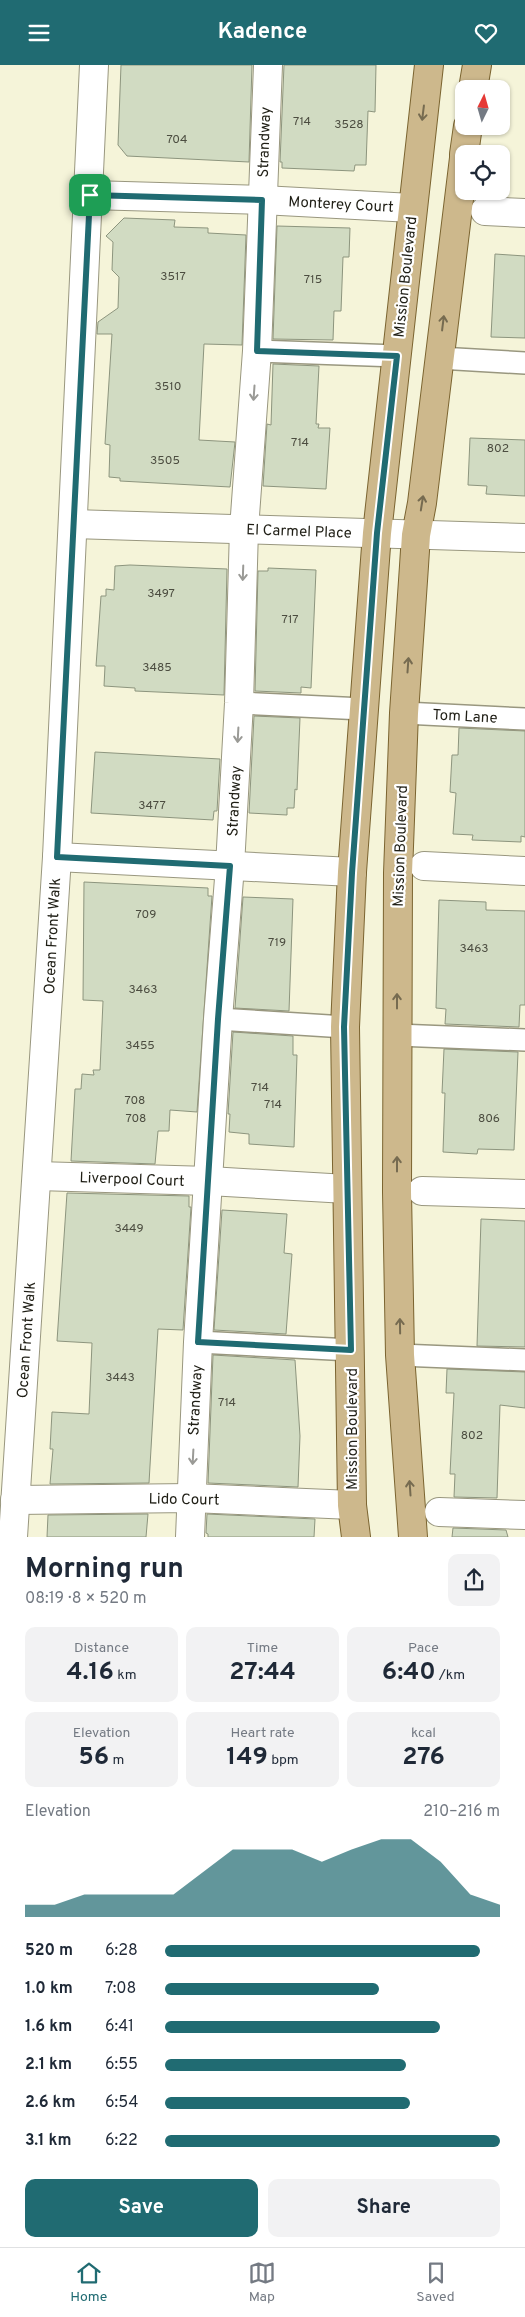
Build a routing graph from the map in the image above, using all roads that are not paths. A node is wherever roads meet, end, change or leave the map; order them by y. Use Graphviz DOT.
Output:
graph roads {
  1 [pos="94,65"];
  2 [pos="268,65"];
  3 [pos="429,65"];
  4 [pos="477,65"];
  5 [pos="474,80"];
  6 [pos="90,195"];
  7 [pos="262,200"];
  8 [pos="459,200"];
  9 [pos="412,208"];
  10 [pos="484,211"];
  11 [pos="525,213"];
  12 [pos="257,351"];
  13 [pos="397,356"];
  14 [pos="439,357"];
  15 [pos="525,363"];
  16 [pos="73,525"];
  17 [pos="244,529"];
  18 [pos="377,533"];
  19 [pos="416,535"];
  20 [pos="525,538"];
  21 [pos="239,703"];
  22 [pos="363,709"];
  23 [pos="404,713"];
  24 [pos="525,719"];
  25 [pos="57,857"];
  26 [pos="230,866"];
  27 [pos="424,866"];
  28 [pos="525,871"];
  29 [pos="352,873"];
  30 [pos="218,1019"];
  31 [pos="344,1027"];
  32 [pos="397,1035"];
  33 [pos="525,1040"];
  34 [pos="37,1175"];
  35 [pos="209,1181"];
  36 [pos="347,1189"];
  37 [pos="422,1191"];
  38 [pos="525,1194"];
  39 [pos="198,1342"];
  40 [pos="351,1350"];
  41 [pos="400,1355"];
  42 [pos="525,1360"];
  43 [pos="191,1498"];
  44 [pos="15,1500"];
  45 [pos="352,1505"];
  46 [pos="439,1512"];
  47 [pos="525,1515"];
  48 [pos="13,1537"];
  49 [pos="190,1537"];
  50 [pos="356,1537"];
  51 [pos="414,1537"];
  1 -- 6 [label="street, Ocean Front Walk"];
  2 -- 7 [label="street, Strandway"];
  3 -- 9 [label="main road, Mission Boulevard, one-way"];
  4 -- 5 [label="main road"];
  6 -- 7 [label="street, Monterey Court"];
  6 -- 16 [label="street, Ocean Front Walk"];
  7 -- 9 [label="street, Monterey Court"];
  7 -- 12 [label="street, Strandway"];
  14 -- 8 [label="main road, Mission Boulevard, one-way"];
  9 -- 13 [label="main road, Mission Boulevard"];
  10 -- 11 [label="street"];
  12 -- 13 [label="lane"];
  12 -- 17 [label="street, Strandway, one-way"];
  13 -- 18 [label="main road, Mission Boulevard"];
  14 -- 15 [label="lane"];
  19 -- 14 [label="main road, Mission Boulevard, one-way"];
  16 -- 17 [label="street, El Carmel Place"];
  16 -- 25 [label="street, Ocean Front Walk"];
  17 -- 18 [label="street, El Carmel Place"];
  17 -- 21 [label="street, Strandway, one-way"];
  18 -- 19 [label="street, El Carmel Place"];
  18 -- 22 [label="main road, Mission Boulevard"];
  19 -- 20 [label="street, El Carmel Place"];
  23 -- 19 [label="main road, Mission Boulevard, one-way"];
  21 -- 22 [label="lane"];
  21 -- 26 [label="street, Strandway, one-way"];
  22 -- 29 [label="main road, Mission Boulevard"];
  23 -- 24 [label="lane, Tom Lane"];
  32 -- 23 [label="main road, Mission Boulevard, one-way"];
  25 -- 26 [label="street"];
  25 -- 34 [label="street, Ocean Front Walk"];
  26 -- 29 [label="street"];
  26 -- 30 [label="street, Strandway"];
  27 -- 28 [label="street"];
  29 -- 31 [label="main road, Mission Boulevard"];
  30 -- 31 [label="lane"];
  30 -- 35 [label="street, Strandway"];
  31 -- 36 [label="main road, Mission Boulevard"];
  32 -- 33 [label="lane"];
  41 -- 32 [label="main road, Mission Boulevard, one-way"];
  34 -- 35 [label="street, Liverpool Court"];
  34 -- 44 [label="street, Ocean Front Walk"];
  35 -- 36 [label="street, Liverpool Court"];
  35 -- 39 [label="street, Strandway"];
  36 -- 40 [label="main road, Mission Boulevard"];
  37 -- 38 [label="street"];
  39 -- 40 [label="lane"];
  39 -- 43 [label="street, Strandway, one-way"];
  40 -- 45 [label="main road, Mission Boulevard"];
  41 -- 42 [label="lane"];
  51 -- 41 [label="main road, Mission Boulevard, one-way"];
  43 -- 44 [label="street, Lido Court"];
  43 -- 45 [label="street, Lido Court"];
  43 -- 49 [label="street, Strandway"];
  44 -- 48 [label="street, Ocean Front Walk"];
  45 -- 50 [label="main road, Mission Boulevard"];
  46 -- 47 [label="street"];
}
